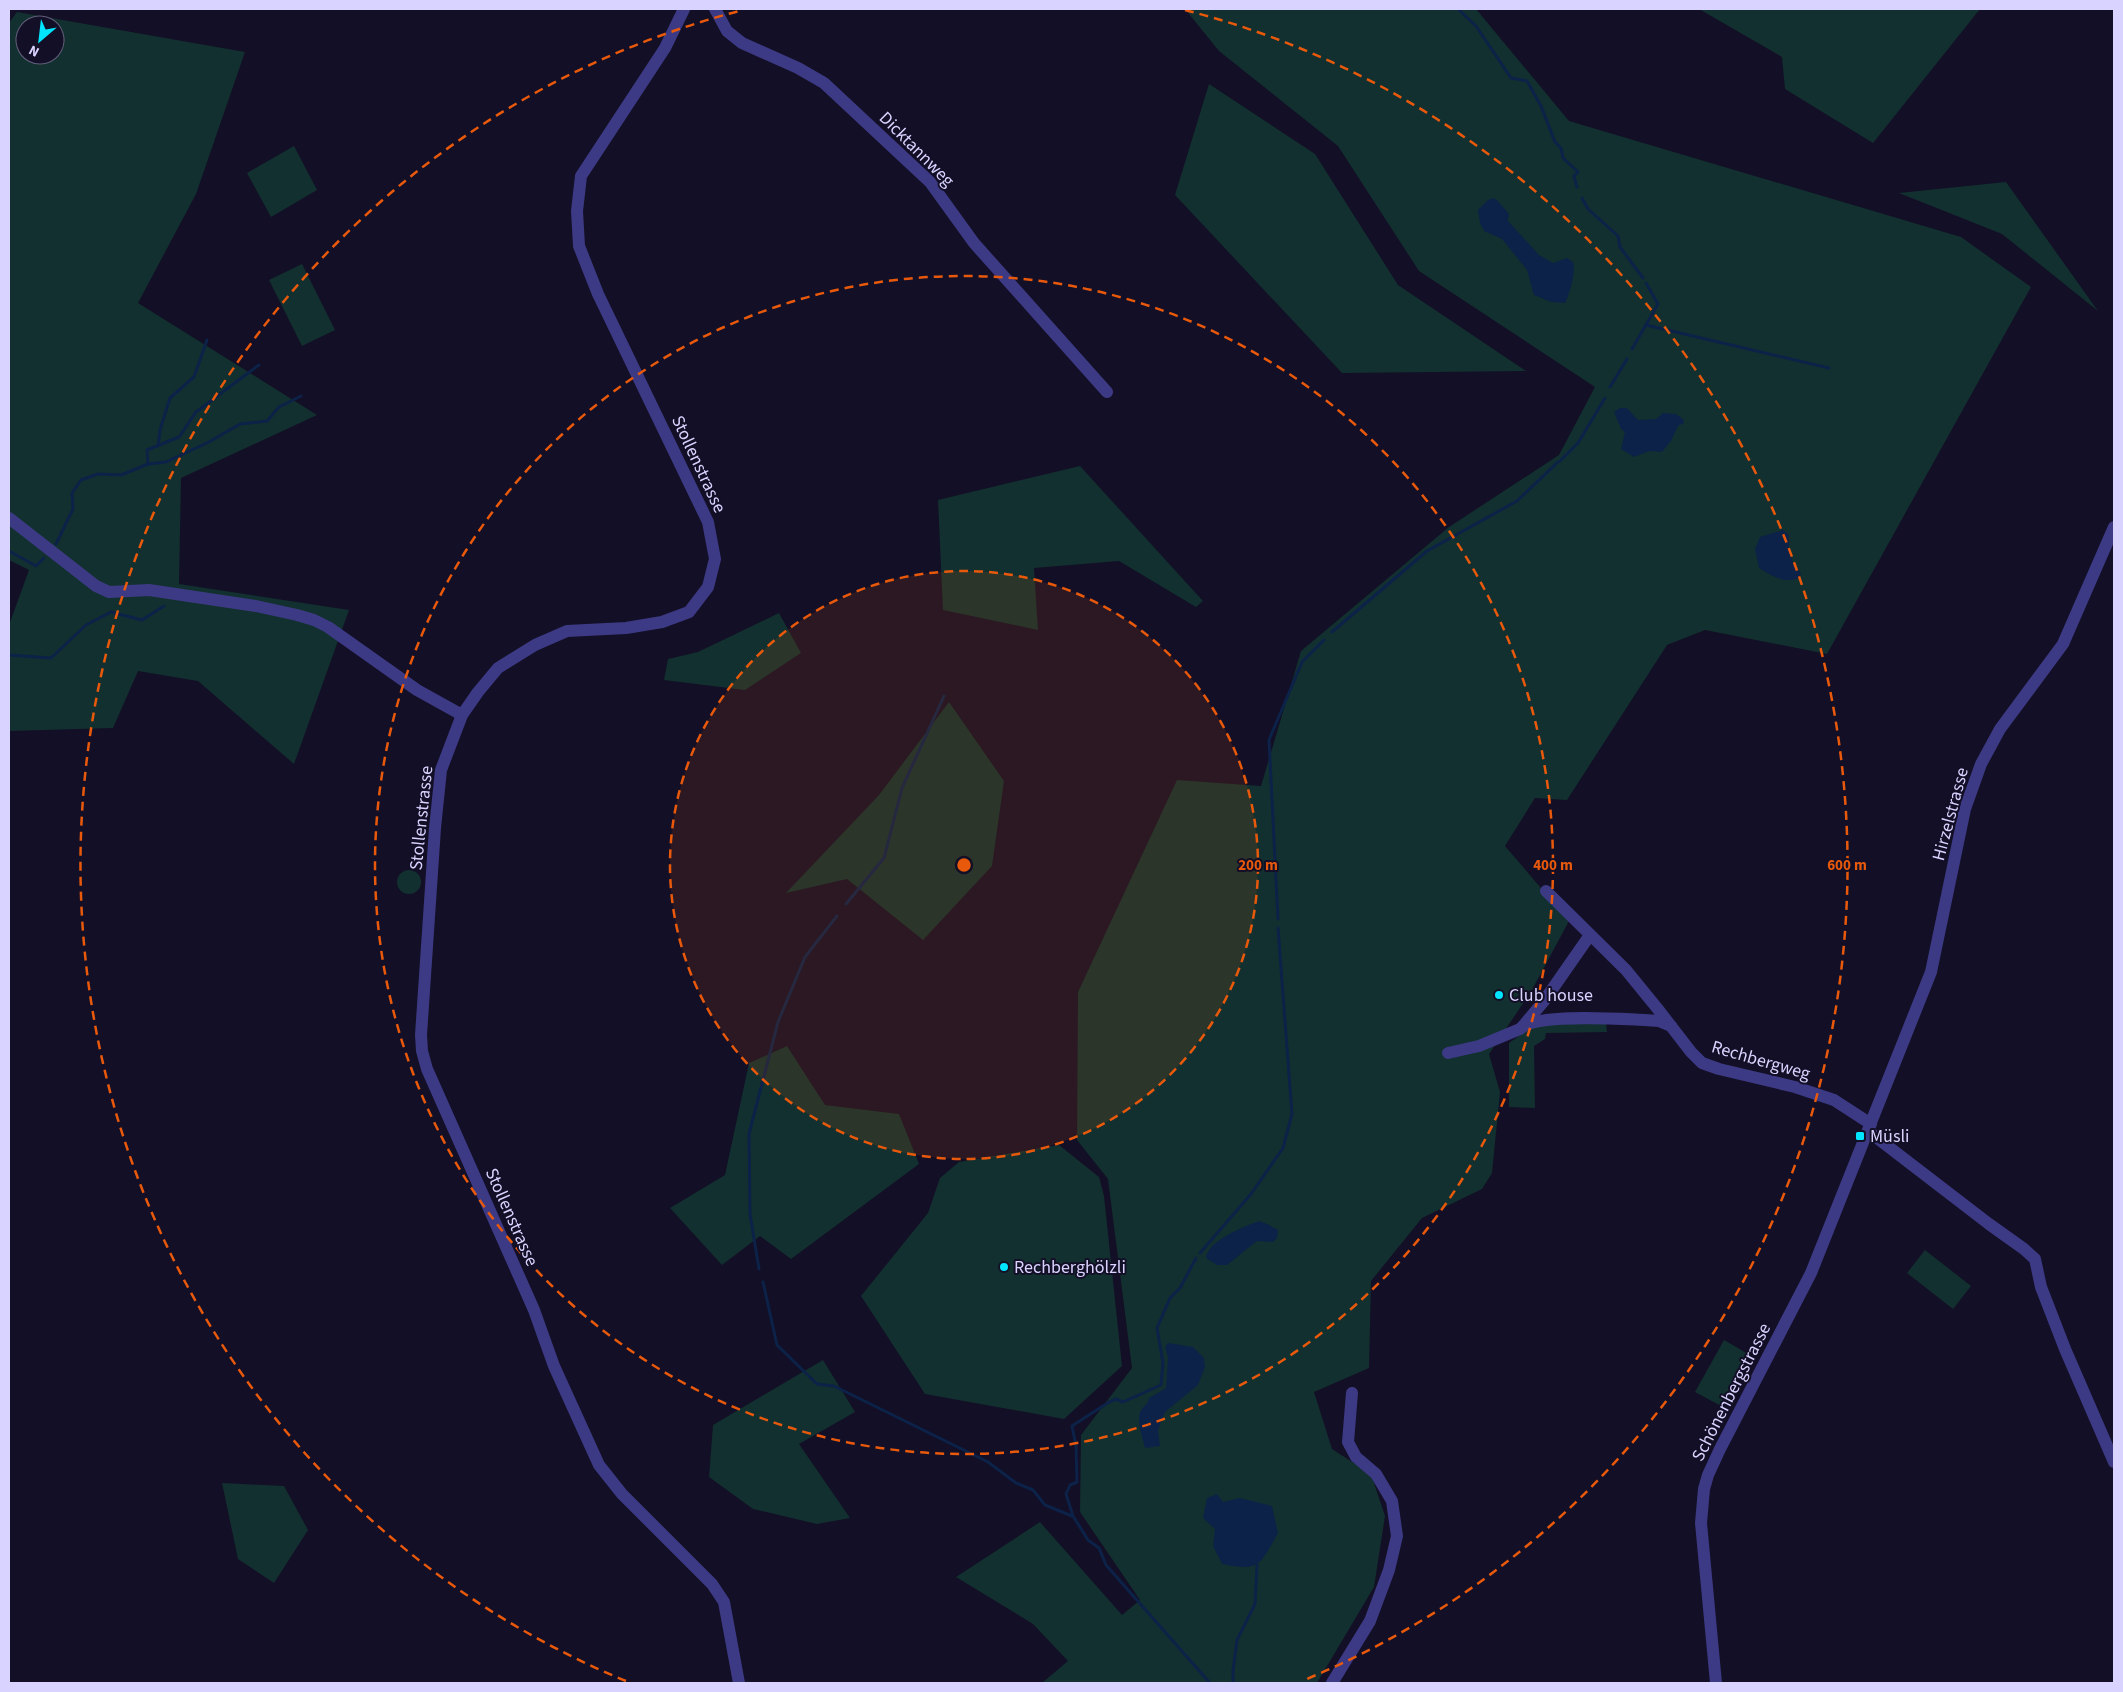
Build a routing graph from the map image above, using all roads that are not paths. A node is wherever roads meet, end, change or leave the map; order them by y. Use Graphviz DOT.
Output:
graph roads {
  1 [pos="684,9"];
  2 [pos="715,9"];
  3 [pos="1107,392"];
  4 [pos="9,518"];
  5 [pos="2114,527"];
  6 [pos="462,715"];
  7 [pos="1546,891"];
  8 [pos="1590,935"];
  9 [pos="1522,1026"];
  10 [pos="1672,1026"];
  11 [pos="1448,1053"];
  12 [pos="1869,1128"];
  13 [pos="1352,1393"];
  14 [pos="2114,1462"];
  15 [pos="739,1683"];
  16 [pos="1332,1683"];
  17 [pos="1716,1683"];
  1 -- 6 [label="street, Stollenstrasse"];
  2 -- 3 [label="street, Dicktannweg"];
  4 -- 6 [label="street"];
  5 -- 12 [label="street, Hirzelstrasse"];
  6 -- 15 [label="street, Stollenstrasse"];
  7 -- 8 [label="street, Rechbergweg"];
  8 -- 9 [label="street"];
  8 -- 10 [label="street, Rechbergweg"];
  9 -- 10 [label="street"];
  9 -- 11 [label="street"];
  10 -- 12 [label="street, Rechbergweg"];
  12 -- 14 [label="street, Rechbergweg"];
  12 -- 17 [label="street, Schönenbergstrasse"];
  13 -- 16 [label="street"];
}
